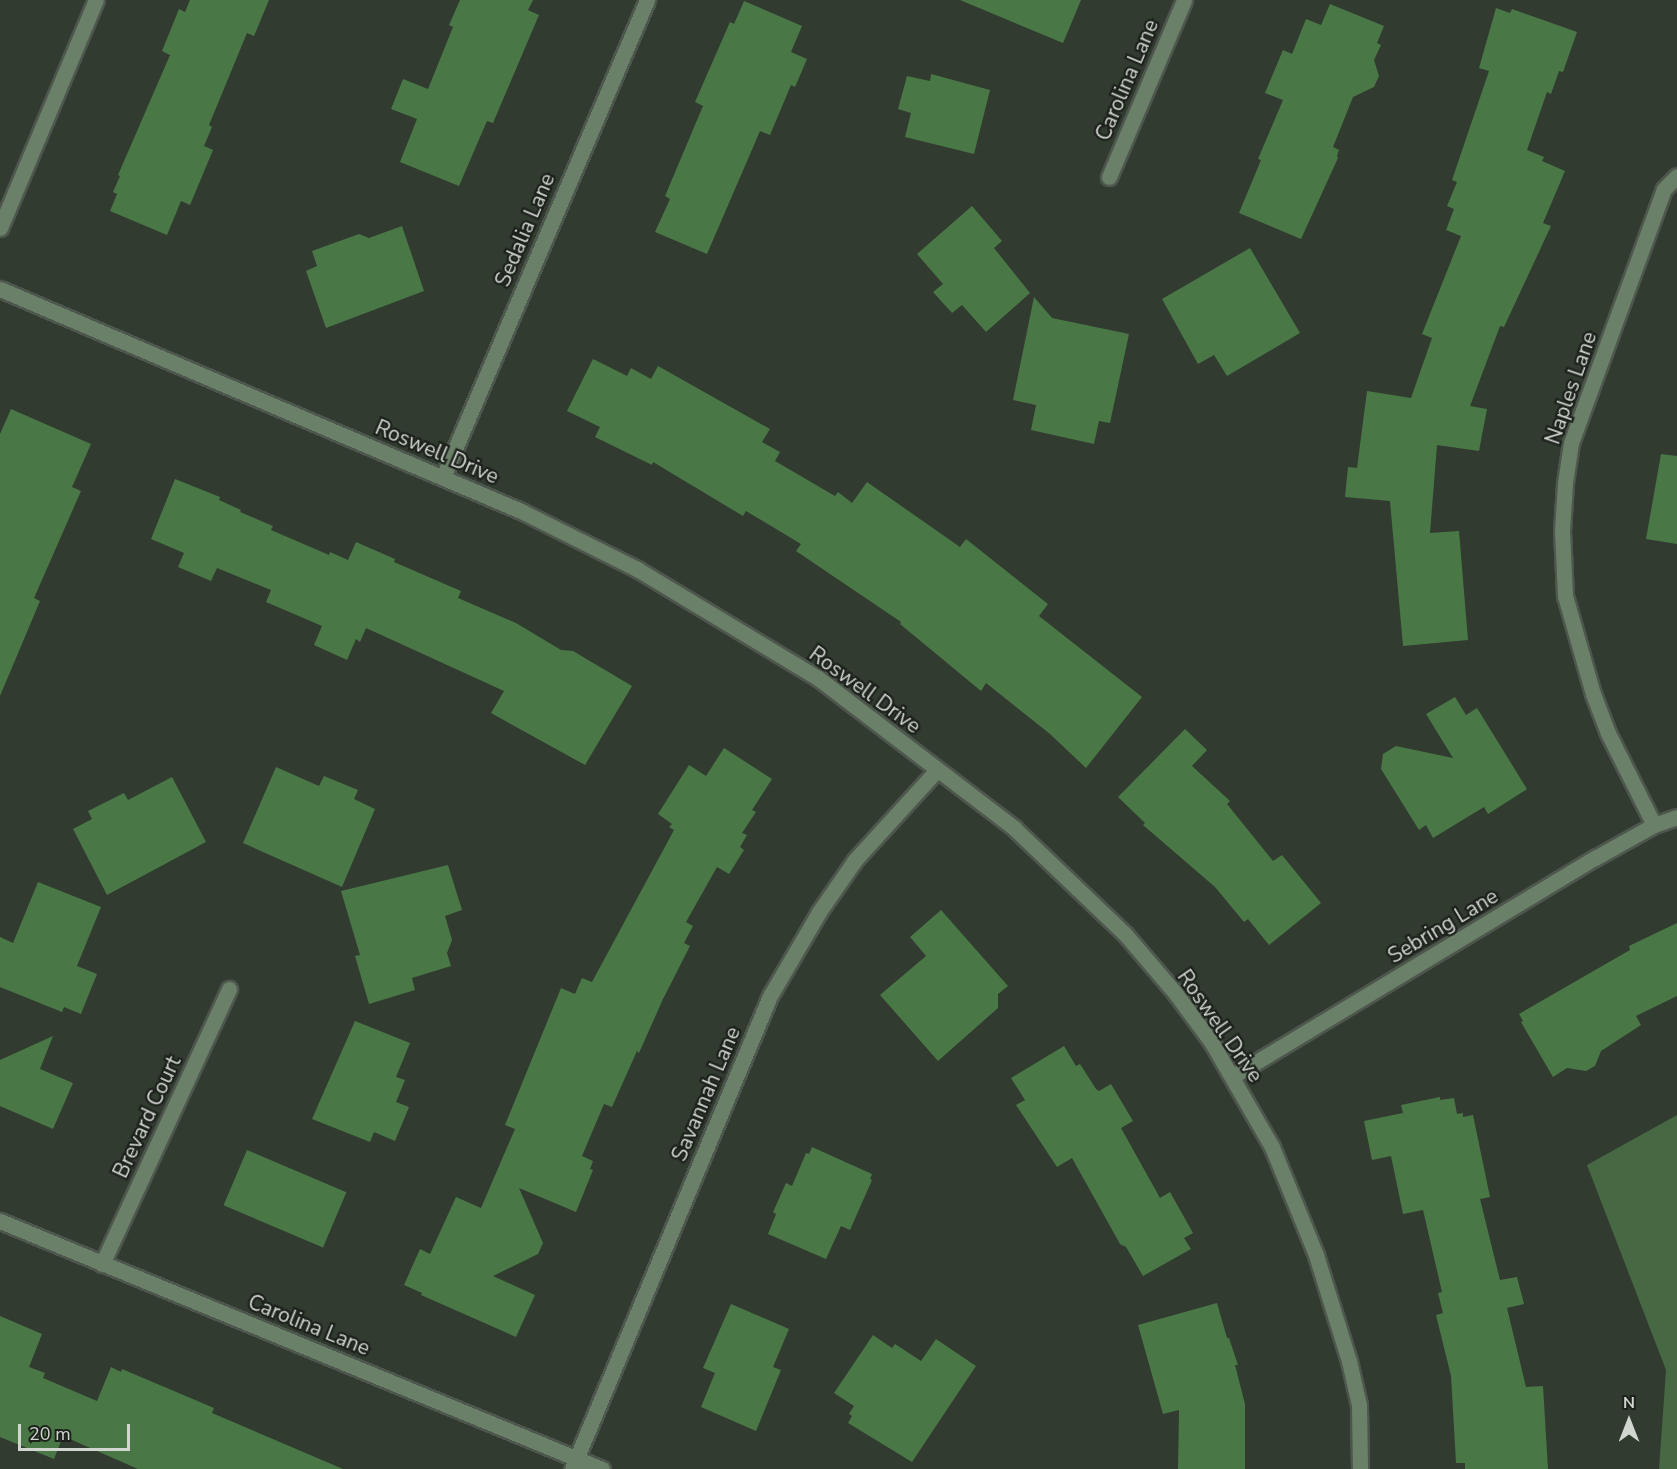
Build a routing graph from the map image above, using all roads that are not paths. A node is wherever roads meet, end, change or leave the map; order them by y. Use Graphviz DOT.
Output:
graph roads {
  1 [pos="96,0"];
  2 [pos="647,0"];
  3 [pos="1184,0"];
  4 [pos="1677,176"];
  5 [pos="1109,177"];
  6 [pos="0,228"];
  7 [pos="0,289"];
  8 [pos="442,477"];
  9 [pos="937,770"];
  10 [pos="1677,817"];
  11 [pos="1654,825"];
  12 [pos="230,989"];
  13 [pos="1233,1076"];
  14 [pos="0,1221"];
  15 [pos="102,1264"];
  16 [pos="574,1463"];
  17 [pos="602,1469"];
  18 [pos="1360,1469"];
  1 -- 6 [label="street"];
  2 -- 8 [label="street, Sedalia Lane"];
  3 -- 5 [label="street, Carolina Lane"];
  4 -- 11 [label="street, Naples Lane"];
  7 -- 8 [label="street, Roswell Drive"];
  8 -- 9 [label="street, Roswell Drive"];
  9 -- 13 [label="street, Roswell Drive"];
  9 -- 16 [label="street, Savannah Lane"];
  10 -- 11 [label="street, Sebring Lane"];
  11 -- 13 [label="street, Sebring Lane"];
  12 -- 15 [label="street, Brevard Court"];
  13 -- 18 [label="street, Roswell Drive"];
  14 -- 15 [label="street, Carolina Lane"];
  15 -- 16 [label="street, Carolina Lane"];
  16 -- 17 [label="street, Carolina Lane"];
}
